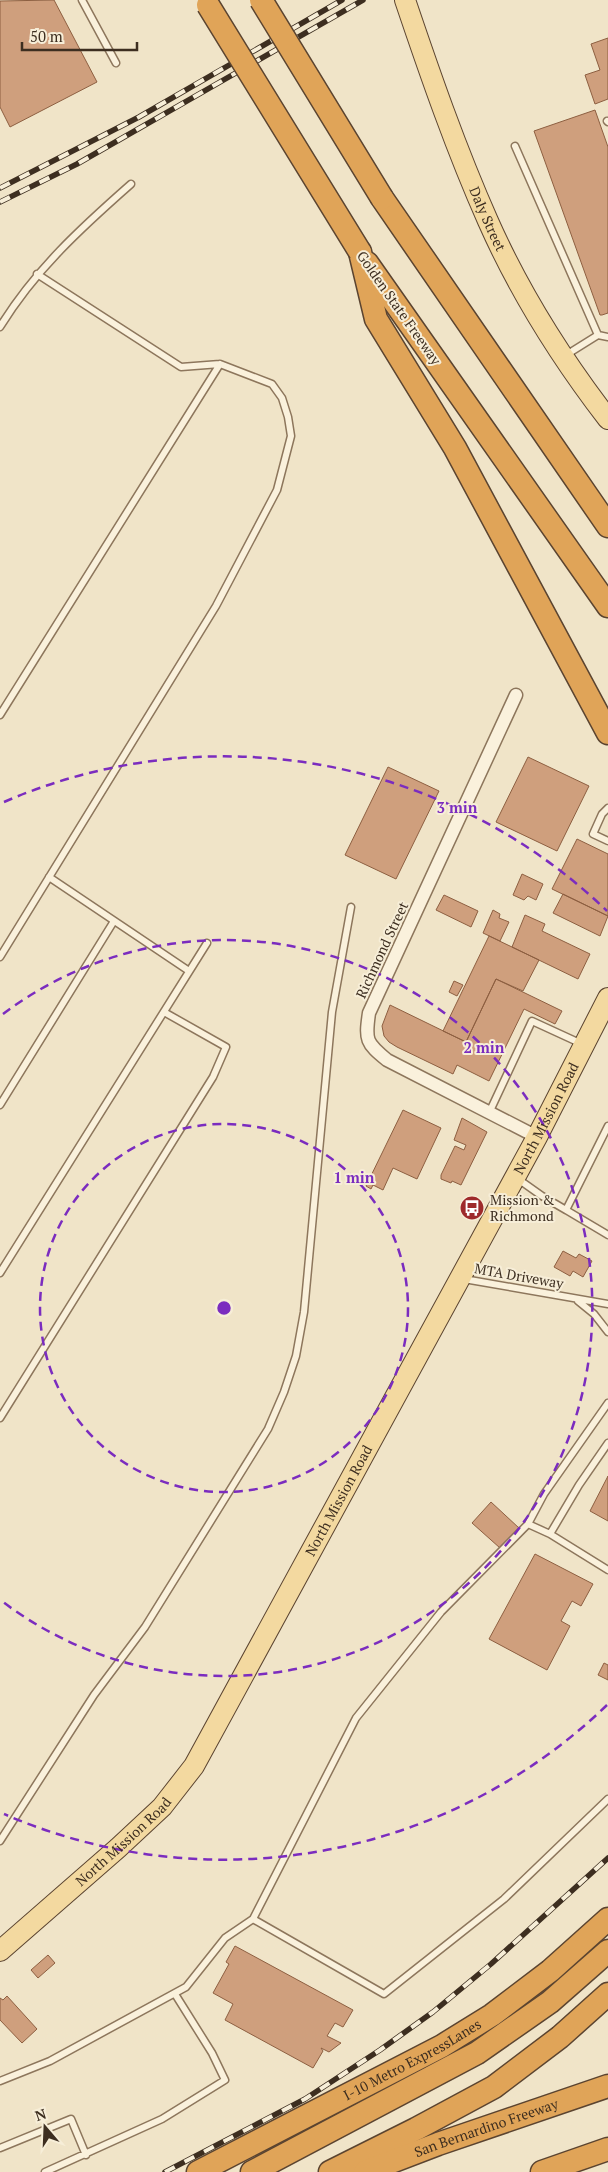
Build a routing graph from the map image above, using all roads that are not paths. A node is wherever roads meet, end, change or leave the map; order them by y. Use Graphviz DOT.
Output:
graph roads {
  1 [pos="82,0"];
  2 [pos="261,0"];
  3 [pos="405,0"];
  4 [pos="207,3"];
  5 [pos="116,63"];
  6 [pos="515,146"];
  7 [pos="131,184"];
  8 [pos="360,252"];
  9 [pos="37,274"];
  10 [pos="0,328"];
  11 [pos="598,335"];
  12 [pos="608,337"];
  13 [pos="563,357"];
  14 [pos="220,364"];
  15 [pos="608,419"];
  16 [pos="608,526"];
  17 [pos="608,606"];
  18 [pos="516,696"];
  19 [pos="0,716"];
  20 [pos="608,733"];
  21 [pos="608,808"];
  22 [pos="608,841"];
  23 [pos="49,878"];
  24 [pos="351,906"];
  25 [pos="114,921"];
  26 [pos="207,943"];
  27 [pos="0,957"];
  28 [pos="190,971"];
  29 [pos="608,998"];
  30 [pos="164,1012"];
  31 [pos="584,1045"];
  32 [pos="0,1105"];
  33 [pos="489,1112"];
  34 [pos="608,1126"];
  35 [pos="537,1137"];
  36 [pos="515,1176"];
  37 [pos="566,1210"];
  38 [pos="608,1235"];
  39 [pos="0,1273"];
  40 [pos="460,1278"];
  41 [pos="572,1298"];
  42 [pos="608,1304"];
  43 [pos="608,1332"];
  44 [pos="608,1403"];
  45 [pos="0,1418"];
  46 [pos="608,1443"];
  47 [pos="528,1524"];
  48 [pos="550,1534"];
  49 [pos="608,1570"];
  50 [pos="608,1799"];
  51 [pos="0,1841"];
  52 [pos="608,1919"];
  53 [pos="252,1920"];
  54 [pos="0,1951"];
  55 [pos="608,1951"];
  56 [pos="175,1994"];
  57 [pos="608,1994"];
  58 [pos="0,2081"];
  59 [pos="608,2086"];
  60 [pos="0,2148"];
  61 [pos="608,2149"];
  62 [pos="86,2155"];
  63 [pos="45,2172"];
  64 [pos="198,2172"];
  65 [pos="252,2172"];
  66 [pos="330,2172"];
  67 [pos="365,2172"];
  68 [pos="542,2172"];
  1 -- 5 [label="lane"];
  2 -- 16 [label="highway, bridge"];
  3 -- 13 [label="main road, Daly Street"];
  4 -- 8 [label="highway, Golden State Freeway, bridge"];
  6 -- 11 [label="lane"];
  7 -- 9 [label="lane"];
  8 -- 17 [label="highway, Golden State Freeway"];
  8 -- 20 [label="highway"];
  9 -- 10 [label="lane"];
  9 -- 14 [label="lane"];
  11 -- 12 [label="lane"];
  11 -- 13 [label="lane"];
  13 -- 15 [label="main road, Daly Street"];
  14 -- 19 [label="lane"];
  14 -- 23 [label="lane"];
  18 -- 33 [label="street, Richmond Street"];
  21 -- 22 [label="lane"];
  23 -- 25 [label="lane"];
  23 -- 27 [label="lane"];
  24 -- 51 [label="lane"];
  25 -- 28 [label="lane"];
  25 -- 32 [label="lane"];
  26 -- 28 [label="lane"];
  28 -- 30 [label="lane"];
  29 -- 31 [label="main road, North Mission Road"];
  30 -- 39 [label="lane"];
  30 -- 45 [label="lane"];
  31 -- 33 [label="lane"];
  31 -- 35 [label="main road, North Mission Road"];
  33 -- 35 [label="street, Richmond Street"];
  34 -- 37 [label="lane"];
  35 -- 36 [label="main road, North Mission Road"];
  36 -- 37 [label="lane"];
  36 -- 40 [label="main road, North Mission Road"];
  37 -- 38 [label="lane"];
  40 -- 41 [label="lane, MTA Driveway"];
  40 -- 54 [label="main road, North Mission Road"];
  41 -- 42 [label="lane, MTA Driveway"];
  41 -- 43 [label="lane"];
  44 -- 47 [label="lane"];
  46 -- 48 [label="lane"];
  47 -- 48 [label="lane"];
  47 -- 53 [label="lane"];
  48 -- 49 [label="lane"];
  50 -- 53 [label="lane"];
  52 -- 64 [label="highway, I-10 Metro ExpressLanes"];
  53 -- 56 [label="lane"];
  55 -- 65 [label="highway, I-10 Metro ExpressLanes"];
  56 -- 58 [label="lane"];
  56 -- 62 [label="lane"];
  57 -- 66 [label="highway"];
  59 -- 67 [label="highway, San Bernardino Freeway"];
  60 -- 62 [label="lane"];
  61 -- 68 [label="highway"];
  62 -- 63 [label="lane"];
}
